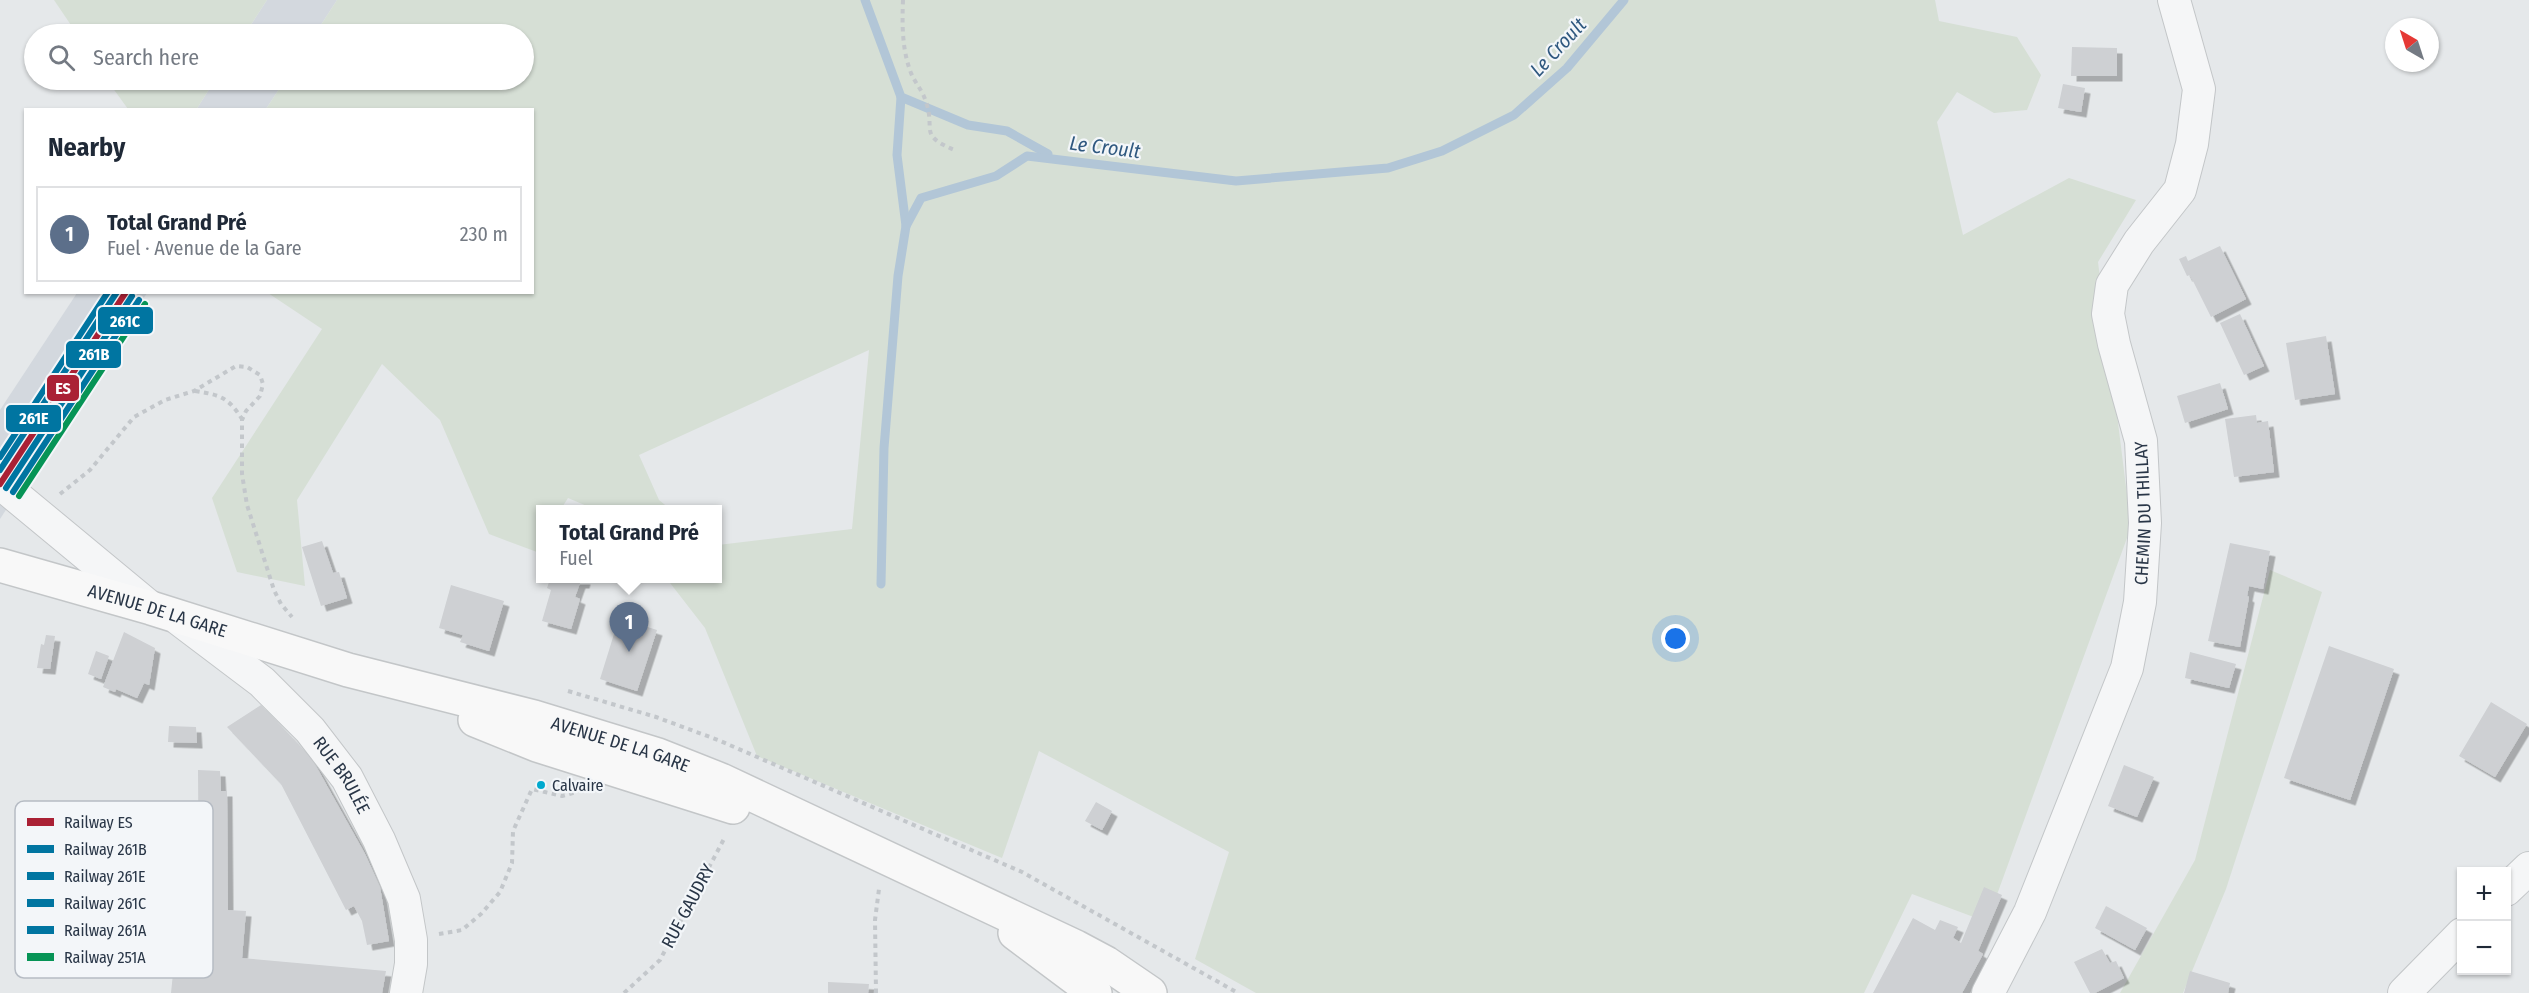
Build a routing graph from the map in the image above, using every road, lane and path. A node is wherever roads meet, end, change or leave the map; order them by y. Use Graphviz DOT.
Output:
graph roads {
  1 [pos="903,0"];
  2 [pos="2174,0"];
  3 [pos="957,151"];
  4 [pos="194,391"];
  5 [pos="242,420"];
  6 [pos="0,483"];
  7 [pos="34,512"];
  8 [pos="0,566"];
  9 [pos="162,612"];
  10 [pos="293,619"];
  11 [pos="348,670"];
  12 [pos="566,691"];
  13 [pos="583,790"];
  14 [pos="740,810"];
  15 [pos="883,854"];
  16 [pos="2529,868"];
  17 [pos="2511,885"];
  18 [pos="961,893"];
  19 [pos="2457,939"];
  20 [pos="409,966"];
  21 [pos="624,993"];
  22 [pos="876,993"];
  23 [pos="1095,993"];
  24 [pos="1150,993"];
  25 [pos="1238,993"];
  26 [pos="1988,993"];
  27 [pos="2404,993"];
  1 -- 3 [label="path"];
  2 -- 26 [label="street, CHEMIN DU THILLAY"];
  4 -- 5 [label="path"];
  4 -- 5 [label="path"];
  4 -- 7 [label="path"];
  5 -- 10 [label="path"];
  6 -- 7 [label="street, RUE BRULÉE"];
  7 -- 9 [label="street, RUE BRULÉE"];
  8 -- 9 [label="main road, AVENUE DE LA GARE"];
  9 -- 11 [label="main road, AVENUE DE LA GARE"];
  9 -- 20 [label="street, RUE BRULÉE"];
  11 -- 14 [label="main road, AVENUE DE LA GARE"];
  11 -- 15 [label="main road, AVENUE DE LA GARE"];
  12 -- 25 [label="path"];
  13 -- 20 [label="path"];
  14 -- 15 [label="main road, AVENUE DE LA GARE"];
  14 -- 21 [label="path, RUE GAUDRY"];
  15 -- 18 [label="main road, AVENUE DE LA GARE"];
  15 -- 22 [label="path"];
  16 -- 17 [label="street"];
  18 -- 23 [label="main road, AVENUE DE LA GARE"];
  18 -- 24 [label="main road, AVENUE DE LA GARE"];
  19 -- 27 [label="street"];
}
